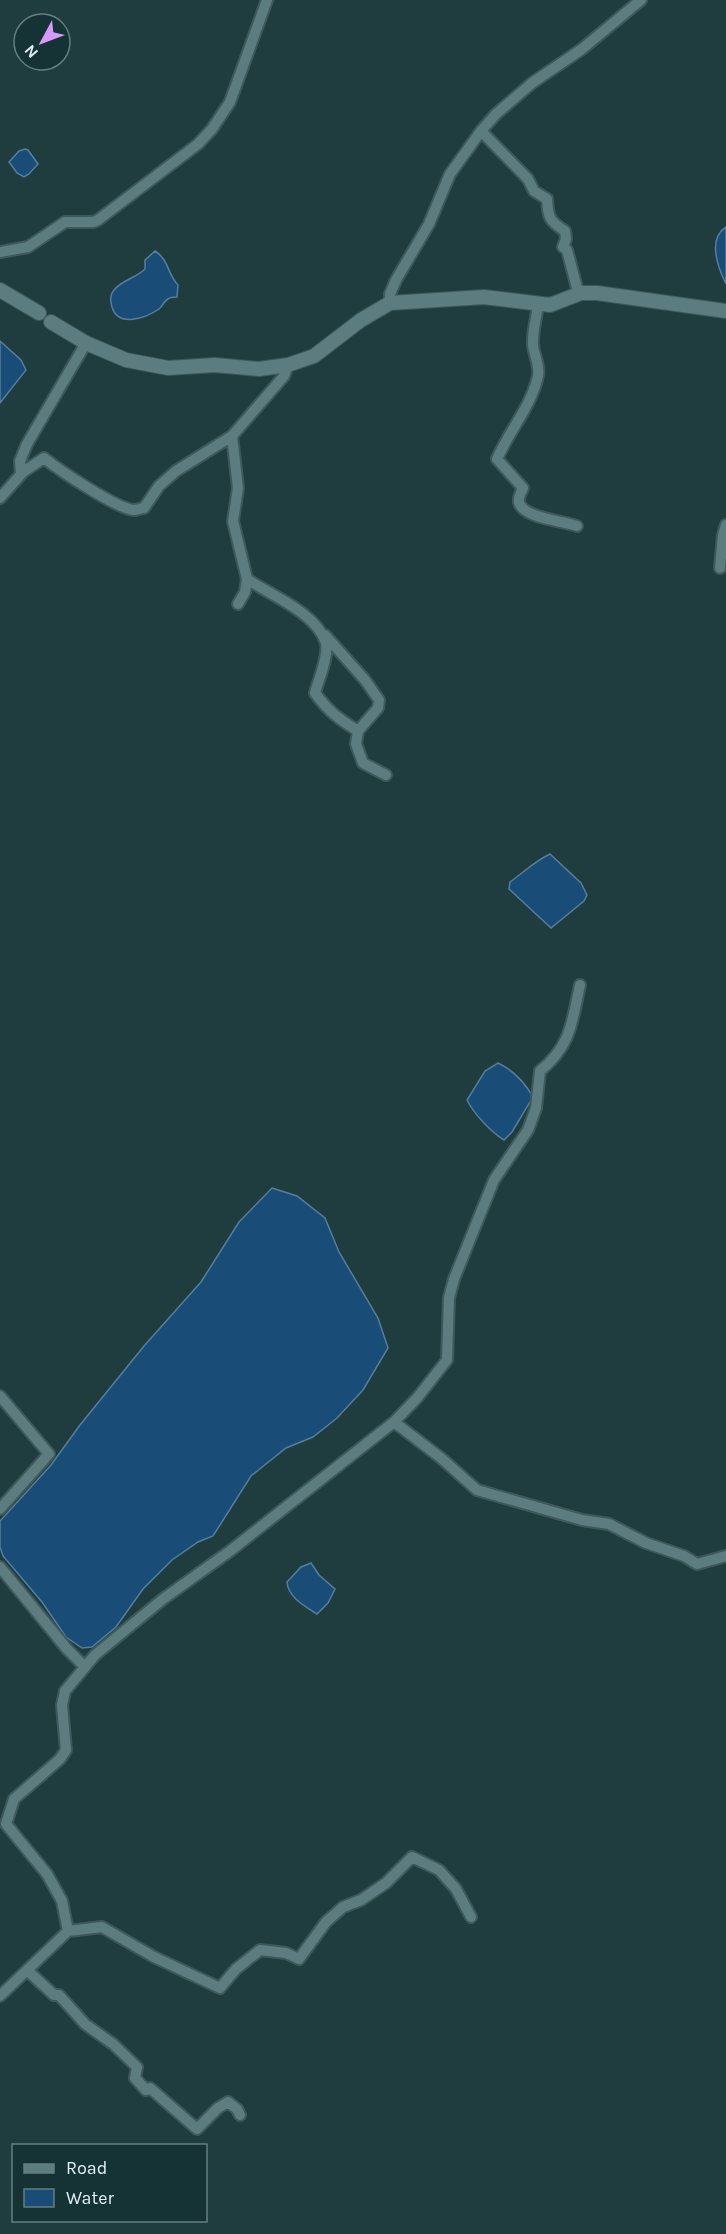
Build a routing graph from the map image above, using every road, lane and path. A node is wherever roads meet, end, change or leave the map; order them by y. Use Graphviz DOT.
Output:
graph roads {
  1 [pos="267,0"];
  2 [pos="641,0"];
  3 [pos="481,131"];
  4 [pos="0,252"];
  5 [pos="0,290"];
  6 [pos="581,293"];
  7 [pos="390,303"];
  8 [pos="538,303"];
  9 [pos="726,311"];
  10 [pos="39,313"];
  11 [pos="51,322"];
  12 [pos="86,343"];
  13 [pos="288,365"];
  14 [pos="232,436"];
  15 [pos="21,474"];
  16 [pos="0,498"];
  17 [pos="726,525"];
  18 [pos="577,526"];
  19 [pos="720,568"];
  20 [pos="247,579"];
  21 [pos="238,604"];
  22 [pos="318,629"];
  23 [pos="358,731"];
  24 [pos="386,775"];
  25 [pos="580,985"];
  26 [pos="0,1396"];
  27 [pos="394,1422"];
  28 [pos="0,1509"];
  29 [pos="726,1556"];
  30 [pos="0,1567"];
  31 [pos="85,1667"];
  32 [pos="471,1917"];
  33 [pos="68,1931"];
  34 [pos="28,1971"];
  35 [pos="0,1996"];
  36 [pos="240,2115"];
  1 -- 4 [label="street"];
  2 -- 3 [label="street"];
  3 -- 6 [label="street"];
  3 -- 7 [label="street"];
  5 -- 10 [label="street"];
  6 -- 8 [label="street"];
  6 -- 9 [label="street"];
  7 -- 8 [label="street"];
  7 -- 13 [label="street"];
  8 -- 18 [label="street"];
  11 -- 12 [label="street"];
  12 -- 13 [label="street"];
  12 -- 15 [label="street"];
  13 -- 14 [label="street"];
  14 -- 15 [label="street"];
  14 -- 20 [label="street"];
  15 -- 16 [label="street"];
  17 -- 19 [label="street"];
  20 -- 21 [label="street"];
  20 -- 22 [label="street"];
  22 -- 23 [label="street"];
  22 -- 23 [label="street"];
  23 -- 24 [label="street"];
  25 -- 27 [label="street"];
  26 -- 28 [label="street"];
  27 -- 29 [label="street"];
  27 -- 31 [label="street"];
  30 -- 31 [label="street"];
  31 -- 33 [label="street"];
  32 -- 33 [label="street"];
  33 -- 34 [label="street"];
  34 -- 35 [label="street"];
  34 -- 36 [label="street"];
}
